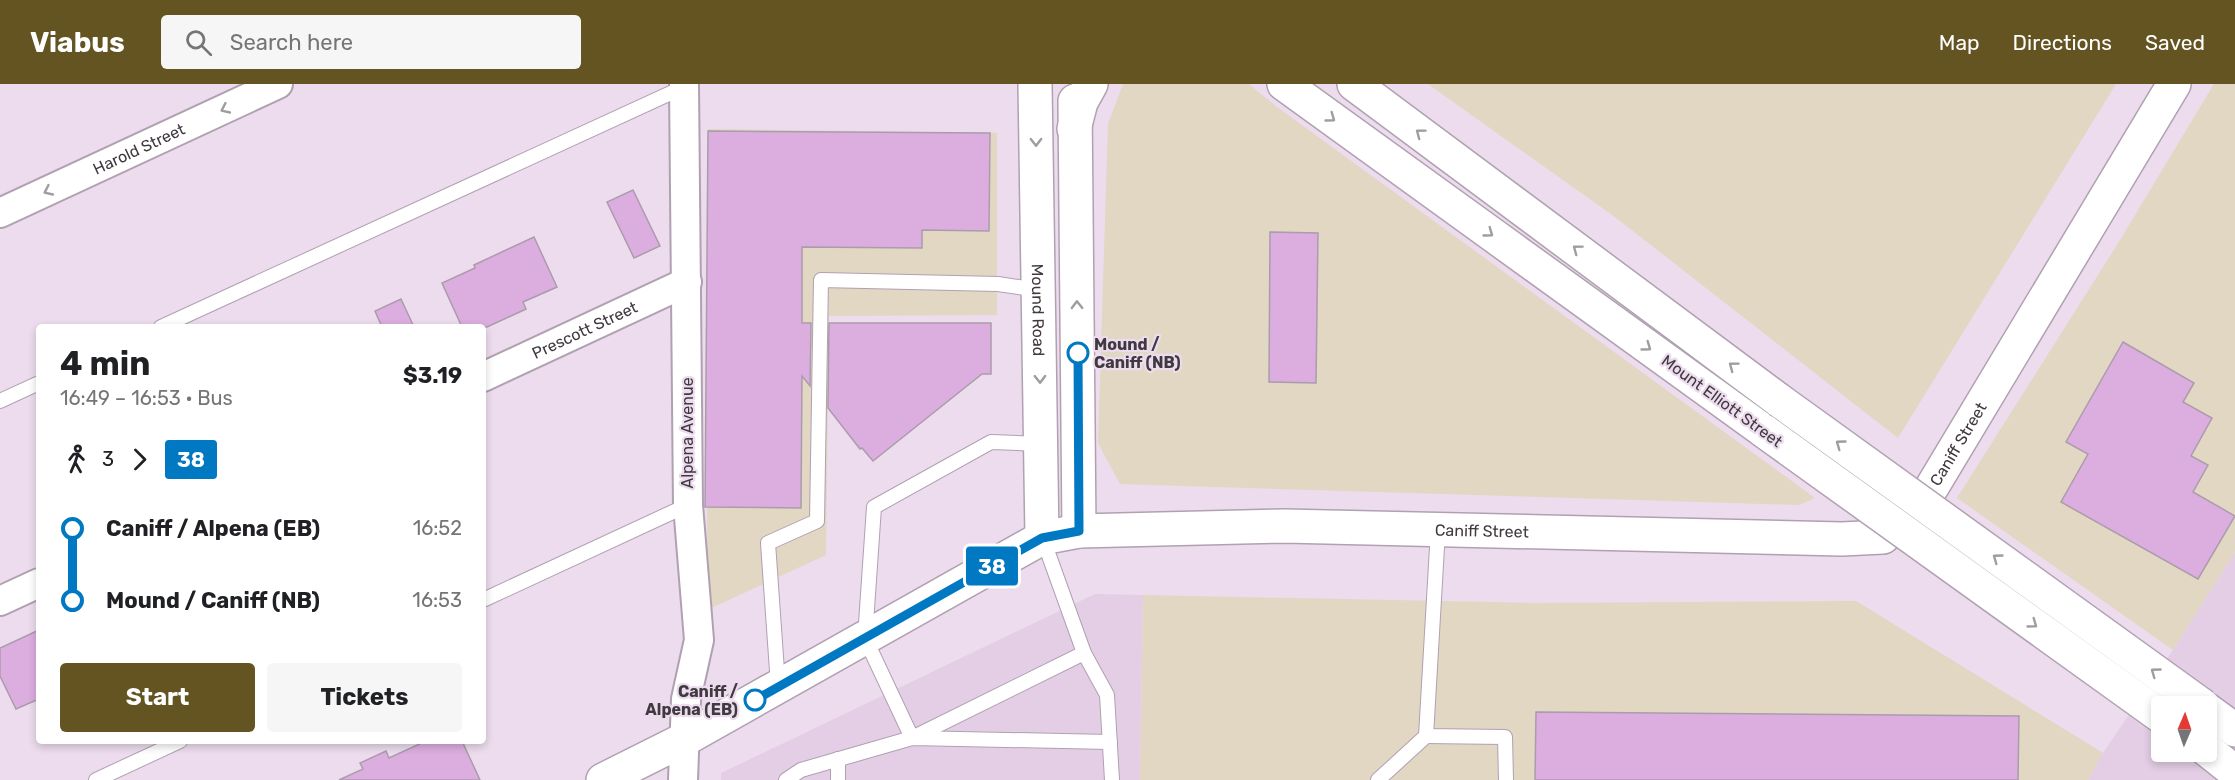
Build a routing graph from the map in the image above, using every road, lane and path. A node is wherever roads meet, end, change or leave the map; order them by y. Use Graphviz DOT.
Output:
graph roads {
  1 [pos="278,84"];
  2 [pos="1035,84"];
  3 [pos="1075,84"];
  4 [pos="1091,84"];
  5 [pos="1284,84"];
  6 [pos="1354,84"];
  7 [pos="2174,84"];
  8 [pos="684,85"];
  9 [pos="1074,129"];
  10 [pos="0,213"];
  11 [pos="687,282"];
  12 [pos="1038,290"];
  13 [pos="167,324"];
  14 [pos="486,376"];
  15 [pos="36,384"];
  16 [pos="0,401"];
  17 [pos="1041,444"];
  18 [pos="688,505"];
  19 [pos="1437,530"];
  20 [pos="1079,531"];
  21 [pos="1042,538"];
  22 [pos="36,584"];
  23 [pos="486,599"];
  24 [pos="0,601"];
  25 [pos="865,638"];
  26 [pos="1084,653"];
  27 [pos="778,687"];
  28 [pos="2189,696"];
  29 [pos="2151,709"];
  30 [pos="2217,717"];
  31 [pos="2235,730"];
  32 [pos="1426,735"];
  33 [pos="912,738"];
  34 [pos="686,739"];
  35 [pos="1110,742"];
  36 [pos="174,744"];
  37 [pos="2217,758"];
  38 [pos="838,759"];
  39 [pos="2235,772"];
  40 [pos="96,780"];
  41 [pos="603,780"];
  42 [pos="683,780"];
  43 [pos="786,780"];
  44 [pos="838,780"];
  45 [pos="1112,780"];
  46 [pos="1378,780"];
  47 [pos="1506,780"];
  1 -- 10 [label="street, Harold Street, one-way"];
  2 -- 12 [label="street, Mound Road, one-way"];
  3 -- 9 [label="street"];
  4 -- 9 [label="street"];
  5 -- 29 [label="street, Mount Elliott Street, one-way, bridge"];
  28 -- 6 [label="street, one-way, bridge"];
  7 -- 19 [label="street, Caniff Street"];
  8 -- 11 [label="street, Alpena Avenue"];
  8 -- 13 [label="lane"];
  20 -- 9 [label="street, one-way"];
  11 -- 14 [label="street, Prescott Street"];
  11 -- 18 [label="street, Alpena Avenue"];
  12 -- 17 [label="street, Mound Road, one-way"];
  12 -- 27 [label="lane"];
  15 -- 16 [label="lane"];
  17 -- 21 [label="street, Mound Road"];
  17 -- 25 [label="lane"];
  18 -- 23 [label="lane"];
  18 -- 34 [label="street, Alpena Avenue"];
  19 -- 20 [label="street, Caniff Street"];
  19 -- 32 [label="lane"];
  20 -- 21 [label="street, Caniff Street"];
  21 -- 25 [label="street, Caniff Street"];
  21 -- 26 [label="lane"];
  22 -- 24 [label="street"];
  25 -- 27 [label="street, Caniff Street"];
  25 -- 33 [label="lane"];
  26 -- 33 [label="lane"];
  26 -- 35 [label="lane"];
  27 -- 34 [label="street, Caniff Street"];
  30 -- 31 [label="street"];
  32 -- 46 [label="lane"];
  32 -- 47 [label="lane"];
  33 -- 35 [label="lane"];
  33 -- 38 [label="lane"];
  34 -- 41 [label="street, Caniff Street"];
  34 -- 42 [label="street, Alpena Avenue"];
  35 -- 45 [label="lane"];
  36 -- 40 [label="lane"];
  37 -- 39 [label="street"];
  38 -- 43 [label="lane"];
  38 -- 44 [label="lane"];
}
